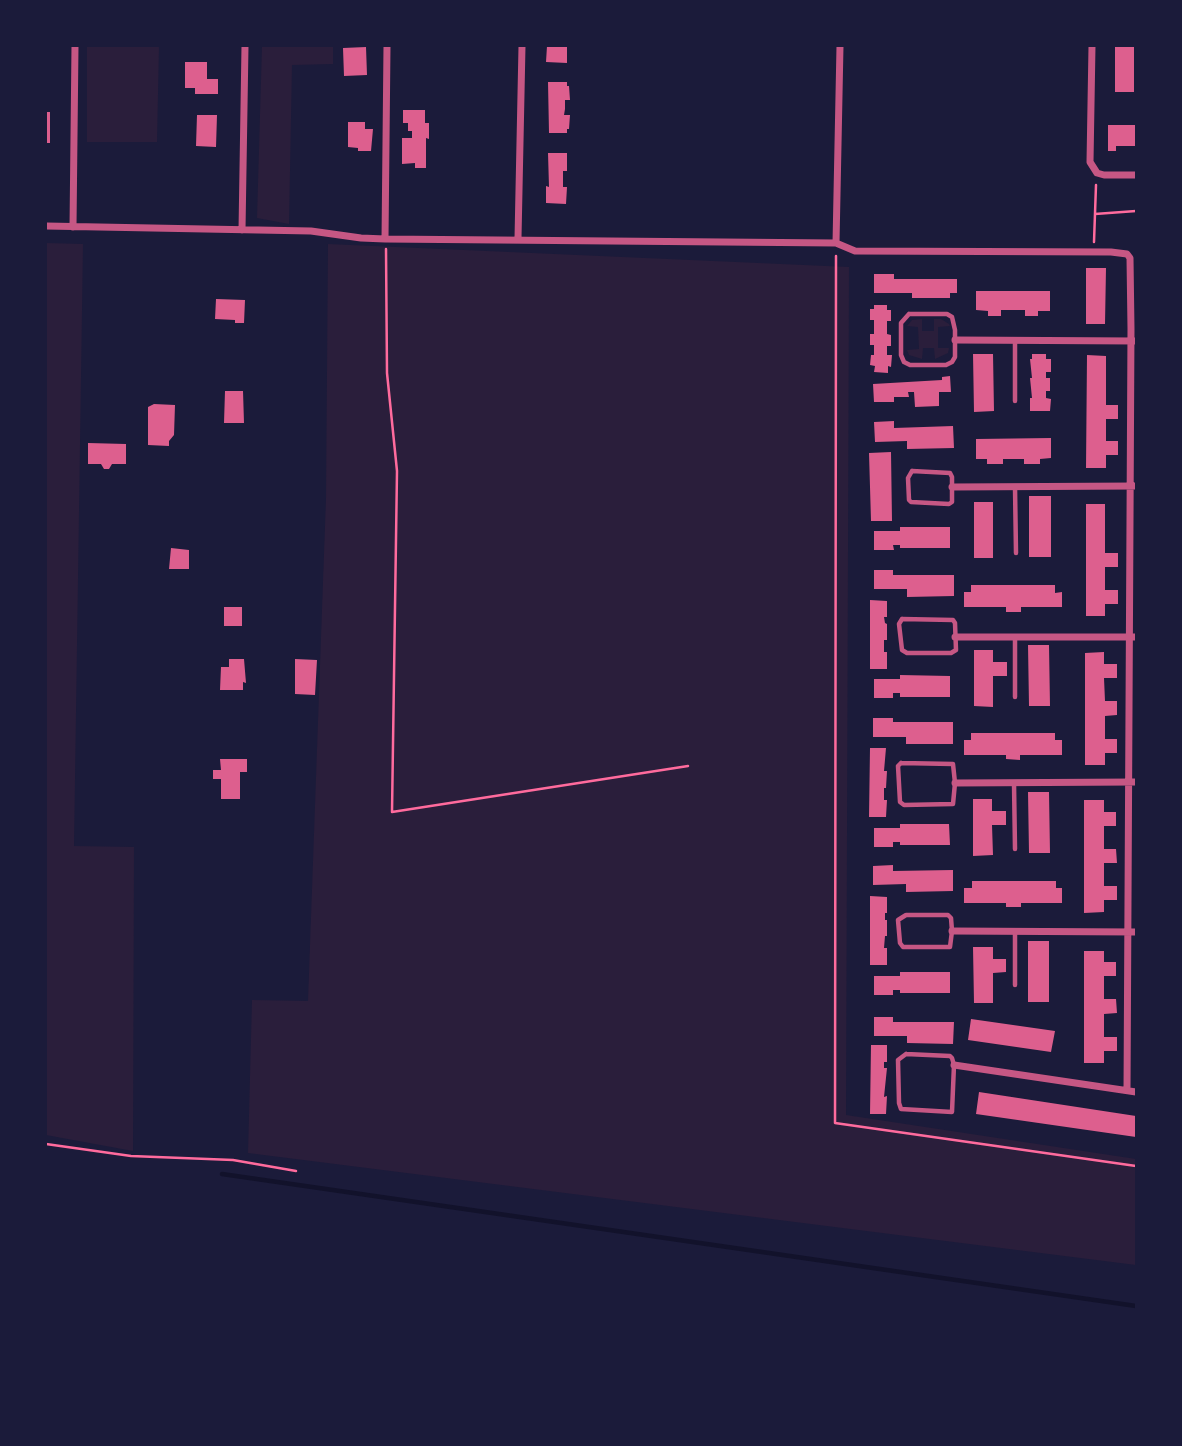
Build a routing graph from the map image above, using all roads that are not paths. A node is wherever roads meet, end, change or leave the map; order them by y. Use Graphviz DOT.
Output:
graph roads {
  1 [pos="75,46"];
  2 [pos="245,46"];
  3 [pos="387,46"];
  4 [pos="522,46"];
  5 [pos="840,46"];
  6 [pos="1092,46"];
  7 [pos="1136,175"];
  8 [pos="46,226"];
  9 [pos="73,227"];
  10 [pos="242,230"];
  11 [pos="518,238"];
  12 [pos="385,239"];
  13 [pos="836,243"];
  14 [pos="955,340"];
  15 [pos="1016,341"];
  16 [pos="1134,341"];
  17 [pos="1015,401"];
  18 [pos="1134,486"];
  19 [pos="952,487"];
  20 [pos="1015,487"];
  21 [pos="1016,553"];
  22 [pos="955,637"];
  23 [pos="1015,637"];
  24 [pos="1133,638"];
  25 [pos="1015,697"];
  26 [pos="1133,782"];
  27 [pos="955,783"];
  28 [pos="1014,783"];
  29 [pos="1015,849"];
  30 [pos="952,931"];
  31 [pos="1015,931"];
  32 [pos="1127,932"];
  33 [pos="1136,932"];
  34 [pos="1015,985"];
  35 [pos="954,1065"];
  36 [pos="1127,1090"];
  37 [pos="1136,1091"];
  1 -- 9 [label="street"];
  2 -- 10 [label="street"];
  3 -- 12 [label="street"];
  4 -- 11 [label="street"];
  5 -- 13 [label="street"];
  6 -- 7 [label="street"];
  8 -- 9 [label="street"];
  9 -- 10 [label="street"];
  10 -- 12 [label="street"];
  11 -- 12 [label="street"];
  11 -- 13 [label="street"];
  13 -- 16 [label="street"];
  14 -- 14 [label="lane"];
  14 -- 15 [label="street"];
  15 -- 16 [label="street"];
  15 -- 17 [label="lane"];
  16 -- 18 [label="street"];
  18 -- 20 [label="street"];
  18 -- 24 [label="street"];
  19 -- 19 [label="lane"];
  19 -- 20 [label="street"];
  20 -- 21 [label="lane"];
  22 -- 22 [label="lane"];
  22 -- 23 [label="street"];
  23 -- 24 [label="street"];
  23 -- 25 [label="lane"];
  24 -- 26 [label="street"];
  26 -- 28 [label="street"];
  26 -- 32 [label="street"];
  27 -- 27 [label="lane"];
  27 -- 28 [label="street"];
  28 -- 29 [label="lane"];
  30 -- 30 [label="lane"];
  30 -- 31 [label="street"];
  31 -- 32 [label="street"];
  31 -- 34 [label="lane"];
  32 -- 33 [label="street"];
  32 -- 36 [label="street"];
  35 -- 35 [label="lane"];
  35 -- 36 [label="street"];
  36 -- 37 [label="street"];
}
